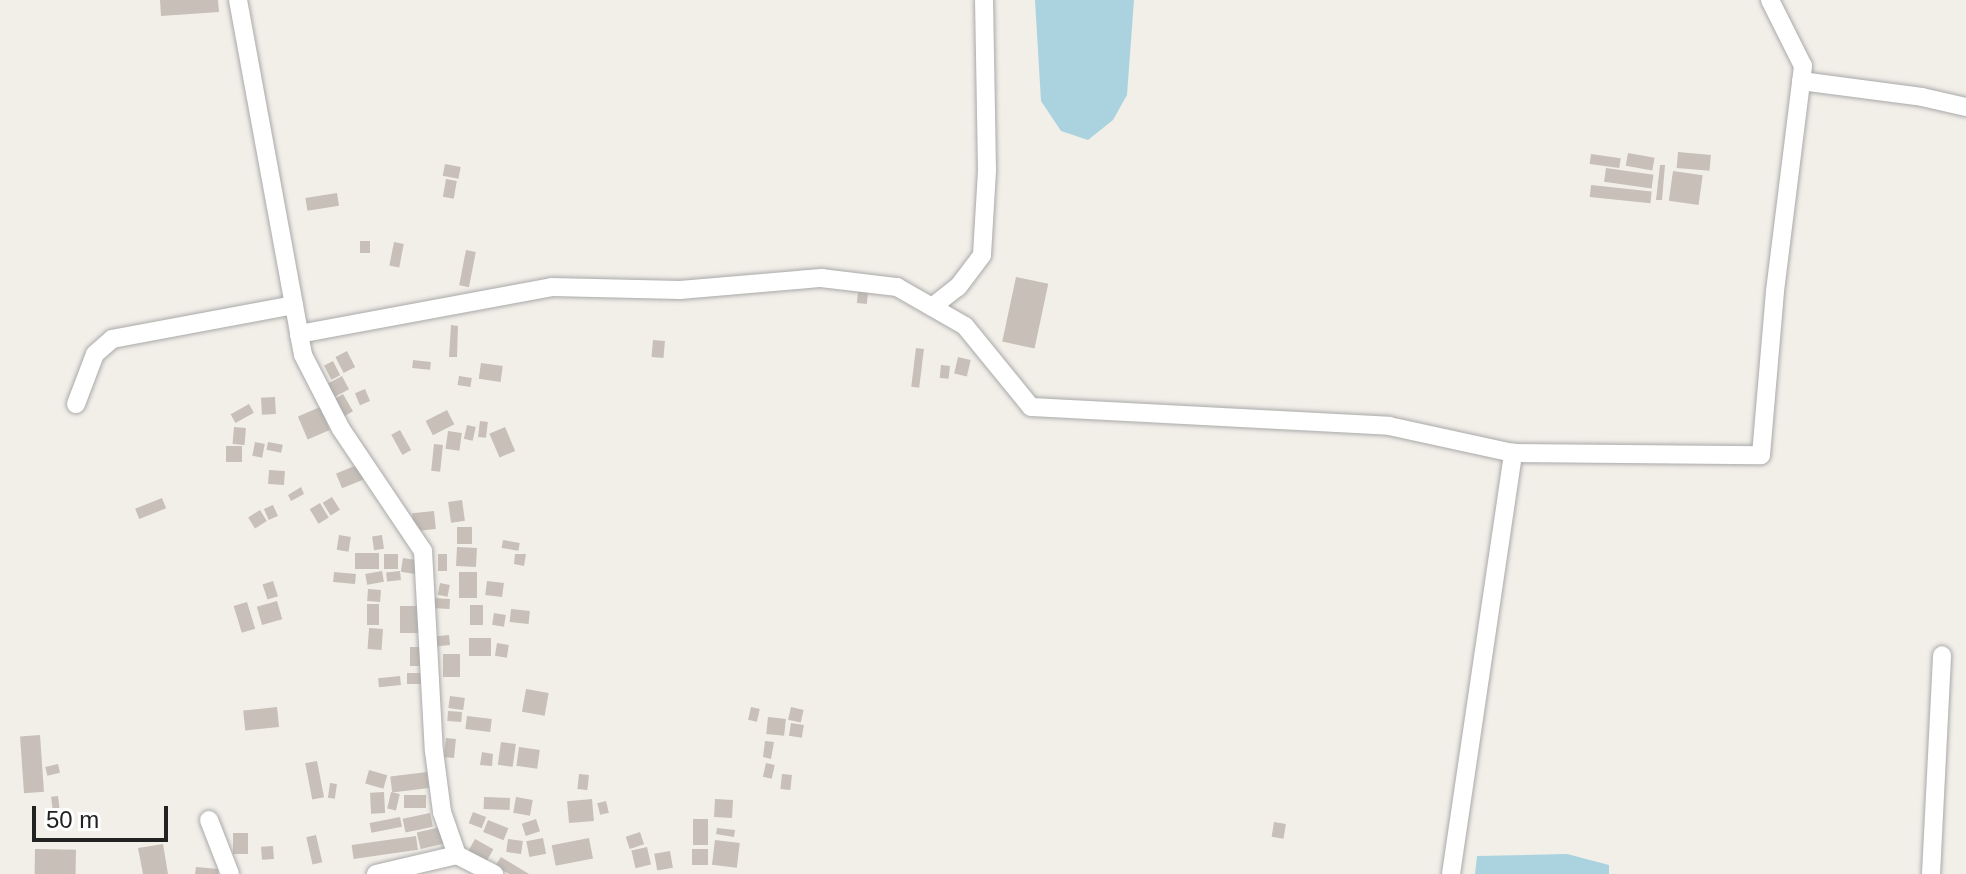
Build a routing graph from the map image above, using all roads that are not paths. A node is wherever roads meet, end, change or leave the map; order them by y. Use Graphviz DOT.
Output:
graph roads {
  1 [pos="238,0"];
  2 [pos="984,0"];
  3 [pos="1770,0"];
  4 [pos="1801,81"];
  5 [pos="1966,107"];
  6 [pos="294,305"];
  7 [pos="932,307"];
  8 [pos="299,334"];
  9 [pos="76,404"];
  10 [pos="1513,453"];
  11 [pos="1942,655"];
  12 [pos="209,820"];
  13 [pos="457,855"];
  14 [pos="230,874"];
  15 [pos="376,874"];
  16 [pos="494,874"];
  17 [pos="1451,874"];
  18 [pos="1931,874"];
  1 -- 6 [label="street"];
  2 -- 7 [label="street"];
  3 -- 4 [label="street"];
  4 -- 5 [label="street"];
  4 -- 10 [label="street"];
  6 -- 8 [label="street"];
  6 -- 9 [label="street"];
  7 -- 8 [label="street"];
  7 -- 10 [label="street"];
  8 -- 13 [label="street"];
  10 -- 17 [label="street"];
  11 -- 18 [label="street"];
  12 -- 14 [label="street"];
  13 -- 15 [label="street"];
  13 -- 16 [label="street"];
}
